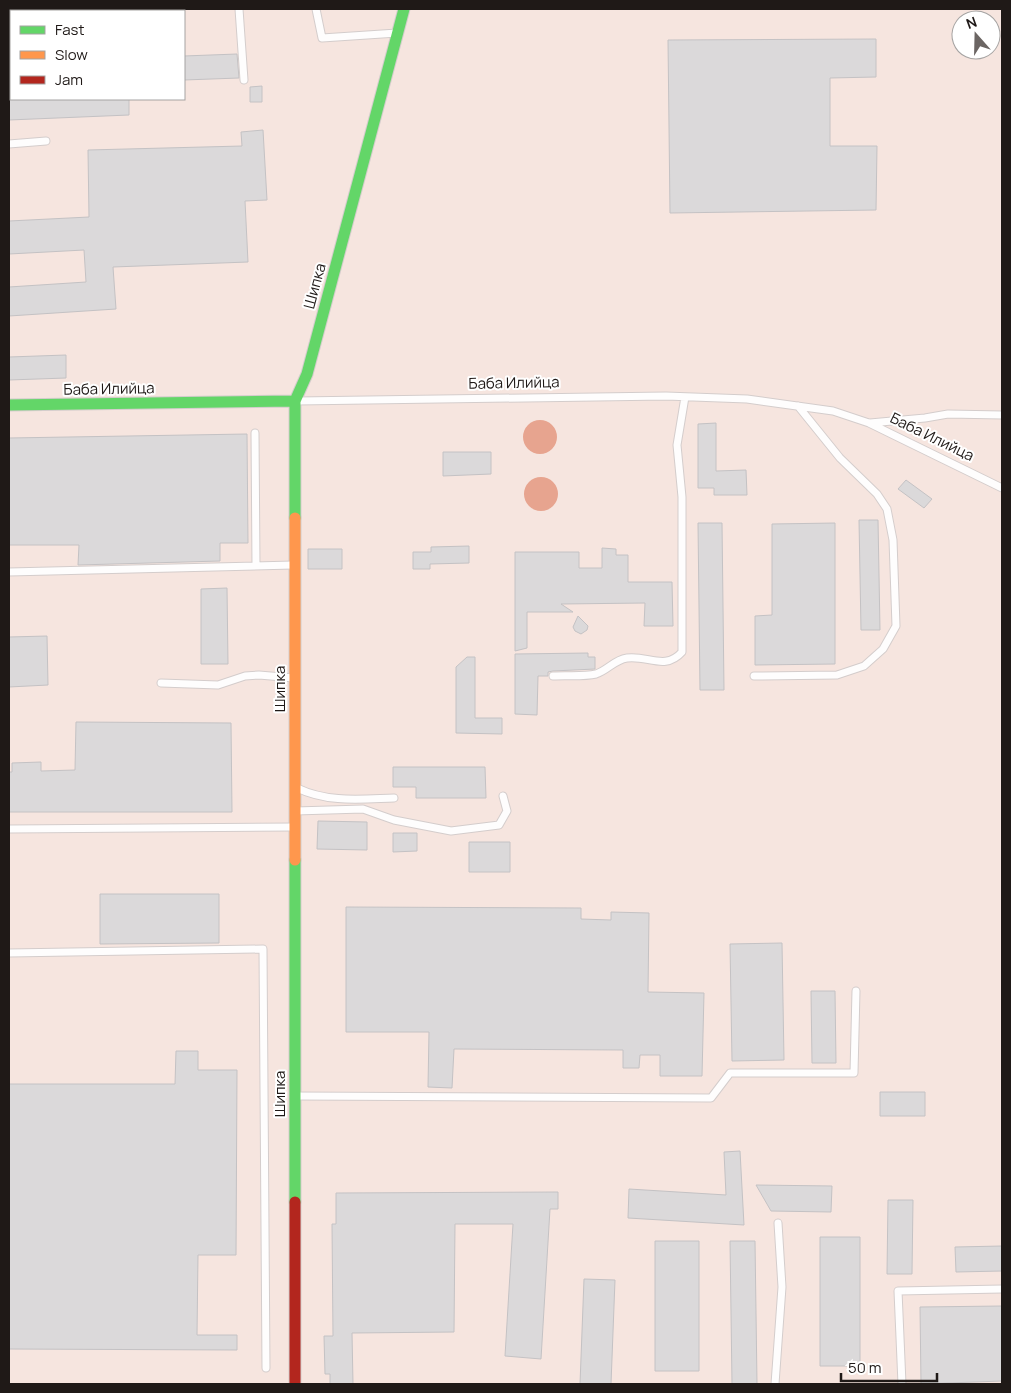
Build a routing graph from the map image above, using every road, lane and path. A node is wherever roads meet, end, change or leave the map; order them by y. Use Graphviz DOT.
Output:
graph roads {
  1 [pos="239,9"];
  2 [pos="316,9"];
  3 [pos="404,9"];
  4 [pos="398,33"];
  5 [pos="244,80"];
  6 [pos="46,141"];
  7 [pos="9,144"];
  8 [pos="685,397"];
  9 [pos="295,401"];
  10 [pos="9,405"];
  11 [pos="798,406"];
  12 [pos="1002,415"];
  13 [pos="870,423"];
  14 [pos="255,433"];
  15 [pos="985,478"];
  16 [pos="1002,484"];
  17 [pos="1002,488"];
  18 [pos="256,565"];
  19 [pos="294,565"];
  20 [pos="9,572"];
  21 [pos="553,676"];
  22 [pos="754,676"];
  23 [pos="295,678"];
  24 [pos="161,683"];
  25 [pos="295,786"];
  26 [pos="503,796"];
  27 [pos="394,798"];
  28 [pos="294,811"];
  29 [pos="294,827"];
  30 [pos="9,829"];
  31 [pos="9,952"];
  32 [pos="856,991"];
  33 [pos="295,1096"];
  34 [pos="778,1223"];
  35 [pos="1002,1289"];
  36 [pos="266,1368"];
  37 [pos="295,1384"];
  38 [pos="775,1384"];
  39 [pos="902,1384"];
  1 -- 5 [label="lane"];
  2 -- 4 [label="lane"];
  3 -- 4 [label="street, Шипка"];
  4 -- 9 [label="street, Шипка"];
  6 -- 7 [label="lane"];
  8 -- 9 [label="lane, Баба Илийца"];
  8 -- 11 [label="lane, Баба Илийца"];
  8 -- 21 [label="lane"];
  9 -- 10 [label="street, Баба Илийца"];
  9 -- 19 [label="street, Шипка"];
  11 -- 13 [label="lane, Баба Илийца"];
  11 -- 22 [label="lane"];
  12 -- 13 [label="lane"];
  13 -- 15 [label="lane, Баба Илийца"];
  14 -- 18 [label="lane"];
  15 -- 16 [label="lane"];
  15 -- 17 [label="lane, Баба Илийца"];
  18 -- 19 [label="lane"];
  18 -- 20 [label="lane"];
  19 -- 23 [label="street, Шипка"];
  23 -- 24 [label="lane"];
  23 -- 25 [label="street, Шипка"];
  25 -- 27 [label="lane"];
  25 -- 28 [label="street, Шипка"];
  26 -- 28 [label="lane"];
  28 -- 29 [label="street, Шипка"];
  29 -- 30 [label="lane"];
  29 -- 33 [label="street, Шипка"];
  31 -- 36 [label="lane"];
  32 -- 33 [label="lane"];
  33 -- 37 [label="street, Шипка"];
  34 -- 38 [label="lane"];
  35 -- 39 [label="lane"];
}
